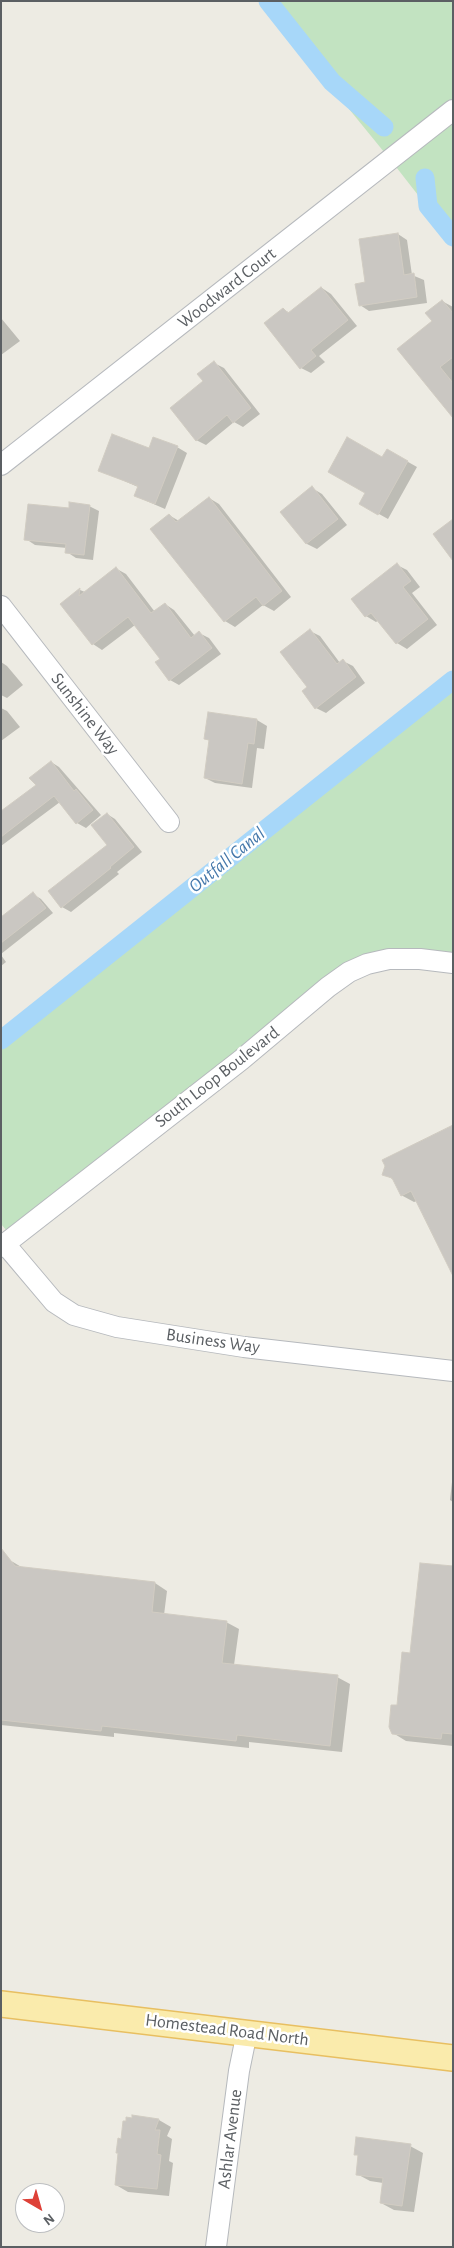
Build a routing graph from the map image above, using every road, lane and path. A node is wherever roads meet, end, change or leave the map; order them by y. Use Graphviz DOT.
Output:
graph roads {
  1 [pos="453,110"];
  2 [pos="1,465"];
  3 [pos="1,606"];
  4 [pos="169,822"];
  5 [pos="453,963"];
  6 [pos="3,1245"];
  7 [pos="453,1371"];
  8 [pos="1,2004"];
  9 [pos="247,2032"];
  10 [pos="453,2058"];
  11 [pos="216,2247"];
  1 -- 2 [label="street, Woodward Court"];
  3 -- 4 [label="street, Sunshine Way"];
  5 -- 6 [label="street, South Loop Boulevard"];
  6 -- 7 [label="street, Business Way"];
  8 -- 9 [label="main road, Homestead Road North"];
  9 -- 10 [label="main road, Homestead Road North"];
  9 -- 11 [label="street, Ashlar Avenue"];
}
